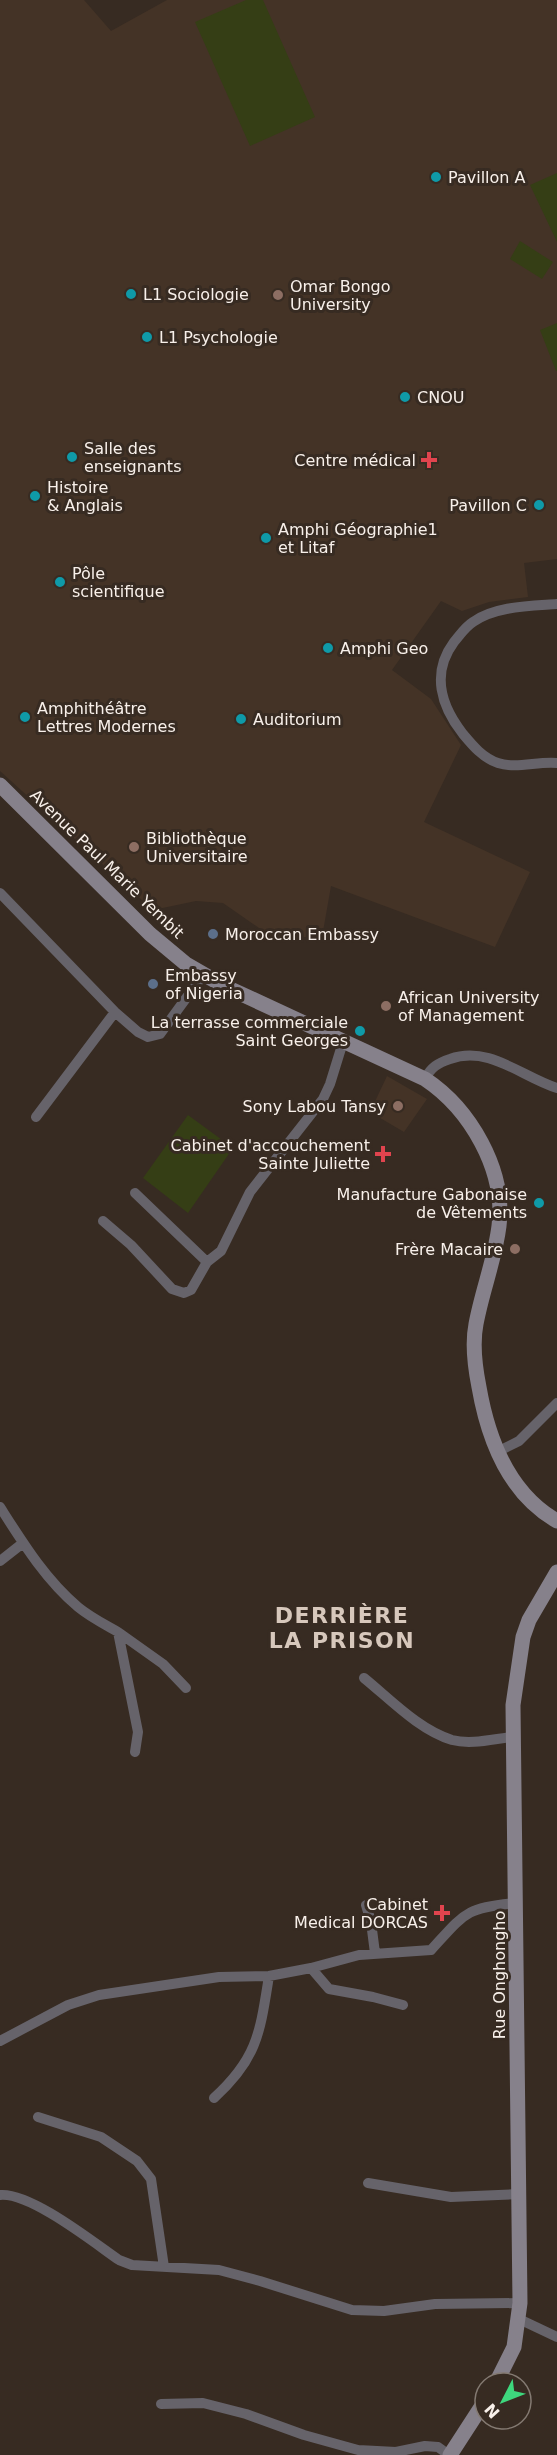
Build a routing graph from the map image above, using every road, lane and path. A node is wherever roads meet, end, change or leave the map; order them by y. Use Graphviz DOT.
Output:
graph roads {
  1 [pos="557,604"];
  2 [pos="557,763"];
  3 [pos="0,785"];
  4 [pos="0,893"];
  5 [pos="203,975"];
  6 [pos="115,1012"];
  7 [pos="343,1042"];
  8 [pos="425,1079"];
  9 [pos="557,1088"];
  10 [pos="36,1117"];
  11 [pos="135,1193"];
  12 [pos="103,1221"];
  13 [pos="207,1262"];
  14 [pos="557,1403"];
  15 [pos="497,1452"];
  16 [pos="0,1507"];
  17 [pos="557,1521"];
  18 [pos="23,1543"];
  19 [pos="0,1561"];
  20 [pos="557,1572"];
  21 [pos="118,1632"];
  22 [pos="364,1678"];
  23 [pos="186,1688"];
  24 [pos="512,1737"];
  25 [pos="135,1752"];
  26 [pos="517,1903"];
  27 [pos="366,1905"];
  28 [pos="375,1953"];
  29 [pos="312,1968"];
  30 [pos="270,1976"];
  31 [pos="403,2005"];
  32 [pos="0,2041"];
  33 [pos="214,2098"];
  34 [pos="38,2117"];
  35 [pos="368,2182"];
  36 [pos="519,2194"];
  37 [pos="0,2195"];
  38 [pos="164,2267"];
  39 [pos="520,2303"];
  40 [pos="519,2319"];
  41 [pos="557,2337"];
  42 [pos="502,2371"];
  43 [pos="161,2404"];
  44 [pos="473,2419"];
  45 [pos="450,2455"];
  1 -- 2 [label="street"];
  3 -- 5 [label="main road, Avenue Paul Marie Yembit"];
  4 -- 6 [label="street"];
  5 -- 6 [label="street"];
  5 -- 7 [label="main road, Avenue Paul Marie Yembit"];
  6 -- 10 [label="street"];
  7 -- 8 [label="main road, Avenue Paul Marie Yembit"];
  7 -- 13 [label="street"];
  8 -- 9 [label="street"];
  8 -- 15 [label="main road, Avenue Paul Marie Yembit"];
  11 -- 13 [label="street"];
  12 -- 13 [label="street"];
  14 -- 15 [label="street"];
  15 -- 17 [label="main road, Avenue Paul Marie Yembit"];
  16 -- 18 [label="street"];
  18 -- 19 [label="street"];
  18 -- 21 [label="street"];
  20 -- 24 [label="main road, Rue Onghongho"];
  21 -- 23 [label="street"];
  21 -- 25 [label="street"];
  22 -- 24 [label="street"];
  24 -- 26 [label="main road, Rue Onghongho"];
  26 -- 28 [label="street"];
  26 -- 36 [label="main road, Rue Onghongho"];
  27 -- 28 [label="street"];
  28 -- 29 [label="street"];
  29 -- 30 [label="street"];
  29 -- 31 [label="street"];
  30 -- 32 [label="street"];
  30 -- 33 [label="street"];
  34 -- 38 [label="street"];
  35 -- 36 [label="street"];
  36 -- 39 [label="main road, Rue Onghongho"];
  37 -- 38 [label="street"];
  38 -- 39 [label="street"];
  39 -- 40 [label="main road, Rue Onghongho"];
  40 -- 41 [label="street"];
  40 -- 42 [label="main road, Rue Onghongho"];
  43 -- 45 [label="street"];
  44 -- 45 [label="main road"];
}
